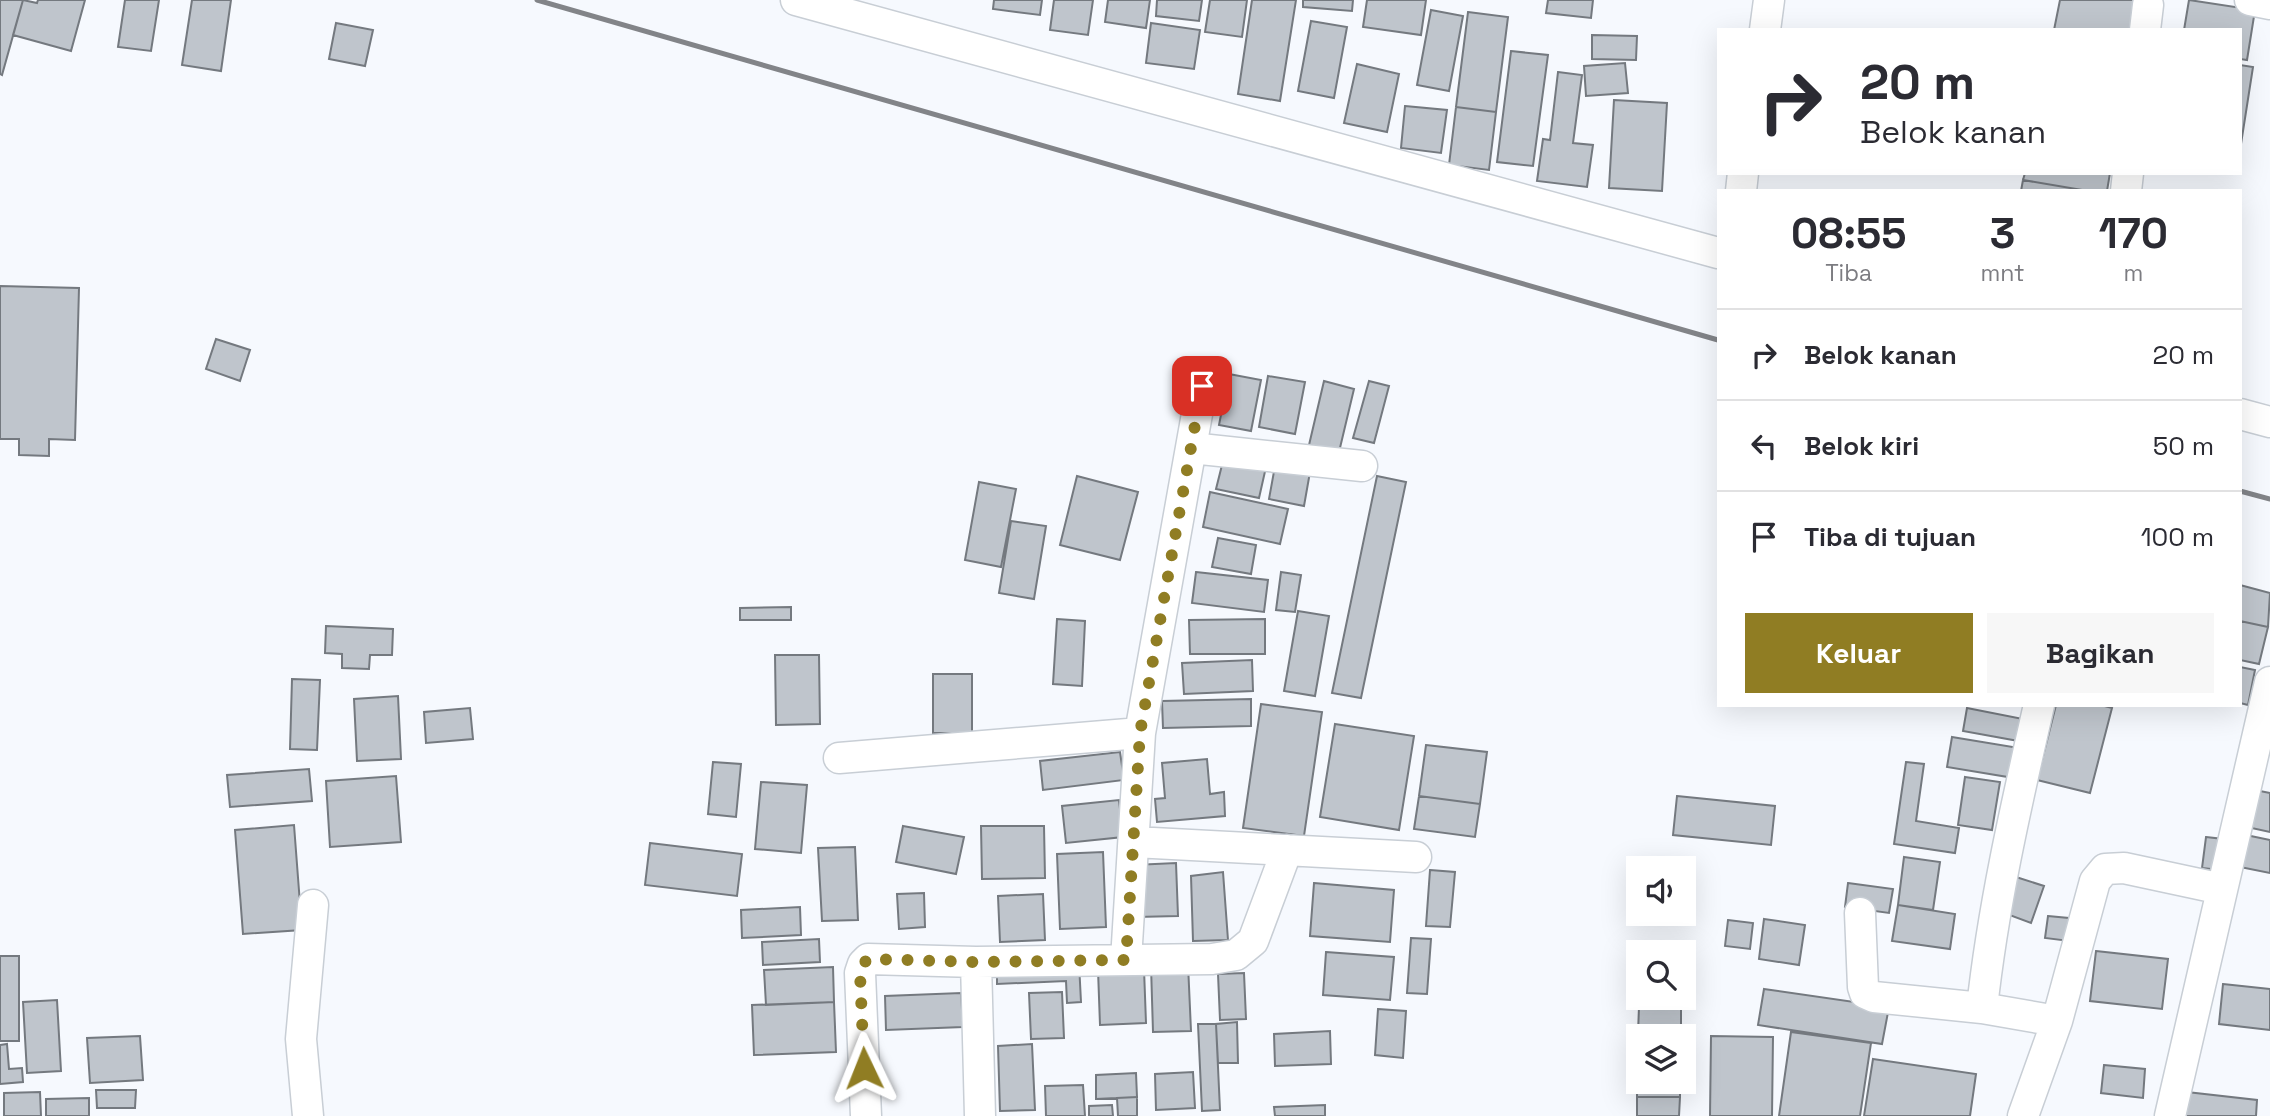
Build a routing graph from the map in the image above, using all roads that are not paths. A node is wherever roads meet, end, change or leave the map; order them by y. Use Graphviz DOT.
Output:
graph roads {
  1 [pos="796,0"];
  2 [pos="1769,0"];
  3 [pos="2250,0"];
  4 [pos="829,4"];
  5 [pos="2270,4"];
  6 [pos="1765,28"];
  7 [pos="1717,253"];
  8 [pos="1202,386"];
  9 [pos="2242,415"];
  10 [pos="2270,422"];
  11 [pos="1191,448"];
  12 [pos="1362,466"];
  13 [pos="2270,682"];
  14 [pos="2039,707"];
  15 [pos="1140,733"];
  16 [pos="839,758"];
  17 [pos="1134,842"];
  18 [pos="1287,850"];
  19 [pos="1416,857"];
  20 [pos="2222,889"];
  21 [pos="313,905"];
  22 [pos="1860,913"];
  23 [pos="1126,960"];
  24 [pos="976,962"];
  25 [pos="1982,1008"];
  26 [pos="2057,1021"];
  27 [pos="308,1116"];
  28 [pos="866,1116"];
  29 [pos="980,1116"];
  30 [pos="2023,1116"];
  31 [pos="2170,1116"];
  1 -- 4 [label="street"];
  2 -- 6 [label="street"];
  3 -- 5 [label="street"];
  4 -- 7 [label="street"];
  8 -- 11 [label="street"];
  9 -- 10 [label="street"];
  11 -- 12 [label="street"];
  11 -- 15 [label="street"];
  13 -- 20 [label="street"];
  14 -- 25 [label="street"];
  15 -- 16 [label="street"];
  15 -- 17 [label="street"];
  17 -- 18 [label="street"];
  17 -- 23 [label="street"];
  18 -- 19 [label="street"];
  18 -- 23 [label="street"];
  20 -- 26 [label="street"];
  20 -- 31 [label="street"];
  21 -- 27 [label="street"];
  22 -- 25 [label="street"];
  23 -- 24 [label="street"];
  24 -- 28 [label="street"];
  24 -- 29 [label="street"];
  25 -- 26 [label="street"];
  26 -- 30 [label="street"];
}
